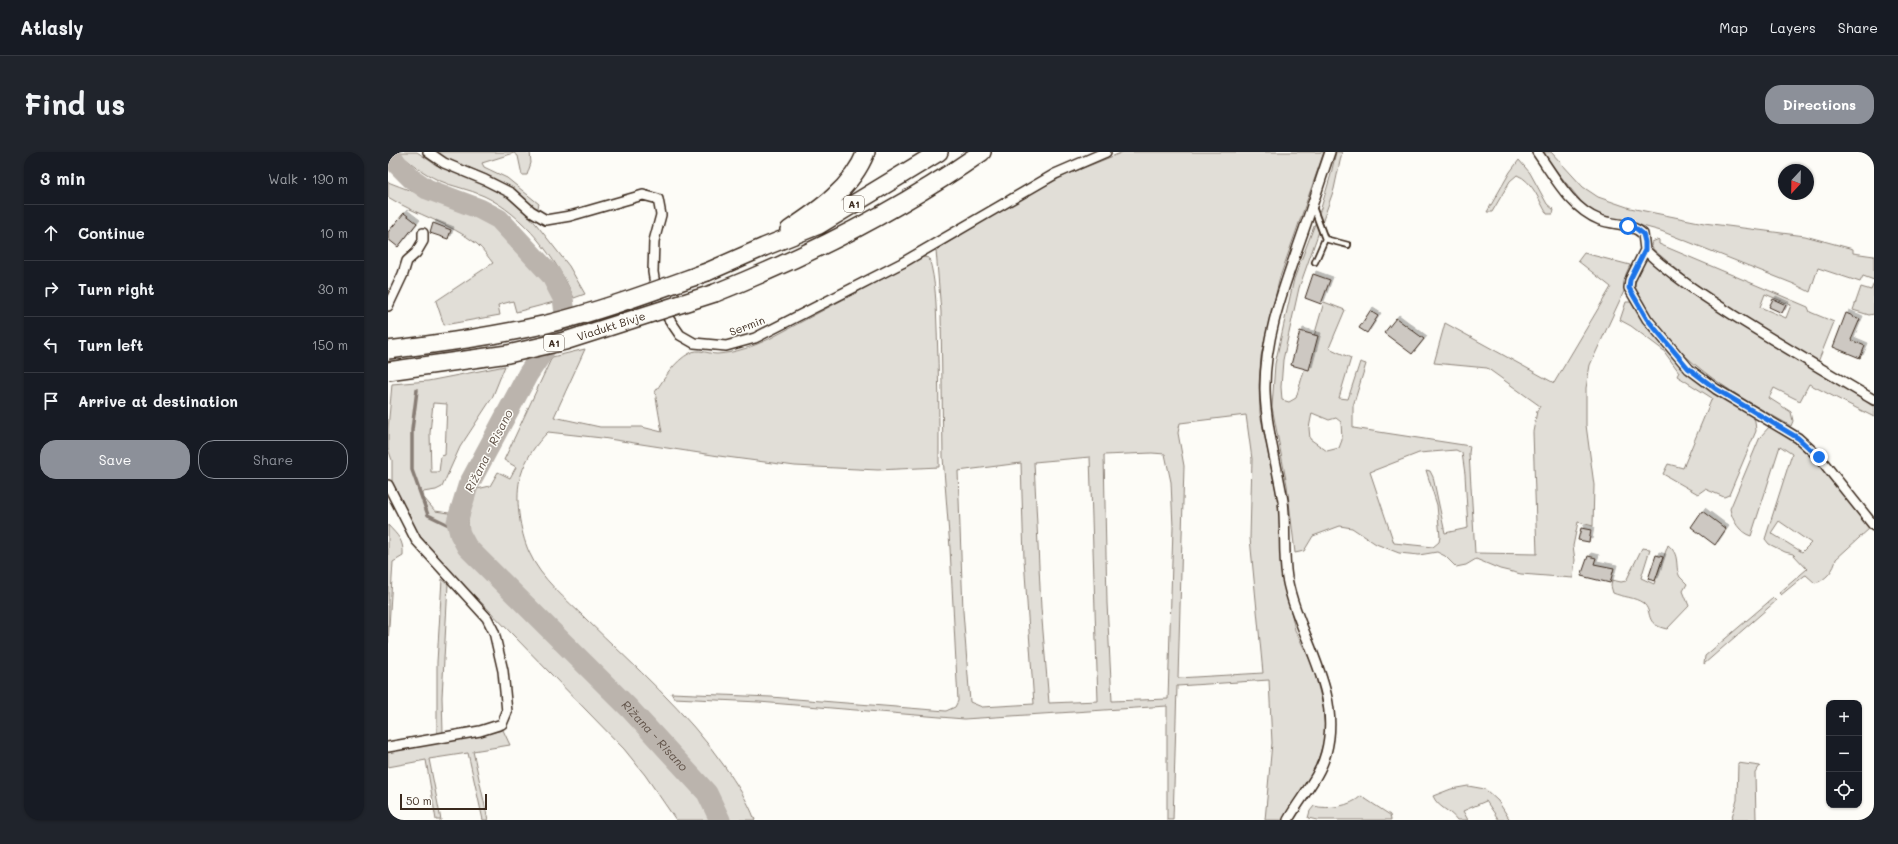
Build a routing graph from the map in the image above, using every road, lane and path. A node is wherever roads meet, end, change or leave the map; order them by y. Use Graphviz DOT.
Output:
graph roads {
  1 [pos="428,152"];
  2 [pos="852,152"];
  3 [pos="866,152"];
  4 [pos="939,152"];
  5 [pos="996,152"];
  6 [pos="1106,152"];
  7 [pos="1330,152"];
  8 [pos="1537,152"];
  9 [pos="975,157"];
  10 [pos="1313,205"];
  11 [pos="792,228"];
  12 [pos="423,233"];
  13 [pos="1325,239"];
  14 [pos="1348,245"];
  15 [pos="764,247"];
  16 [pos="1645,250"];
  17 [pos="1315,262"];
  18 [pos="388,306"];
  19 [pos="388,350"];
  20 [pos="388,371"];
  21 [pos="1874,400"];
  22 [pos="388,485"];
  23 [pos="1874,526"];
  24 [pos="388,747"];
  25 [pos="1288,820"];
  1 -- 6 [label="street, Sermin"];
  2 -- 11 [label="highway"];
  3 -- 11 [label="highway"];
  4 -- 15 [label="highway, A1"];
  5 -- 9 [label="highway"];
  7 -- 10 [label="street"];
  8 -- 16 [label="street"];
  9 -- 20 [label="highway, Viadukt Bivje / A1, bridge"];
  10 -- 13 [label="lane"];
  10 -- 25 [label="street"];
  11 -- 15 [label="highway"];
  12 -- 18 [label="street"];
  13 -- 14 [label="lane"];
  13 -- 17 [label="lane"];
  15 -- 19 [label="highway, Viadukt Bivje / A1, bridge"];
  16 -- 21 [label="street"];
  16 -- 23 [label="street"];
  22 -- 24 [label="street"];
}
